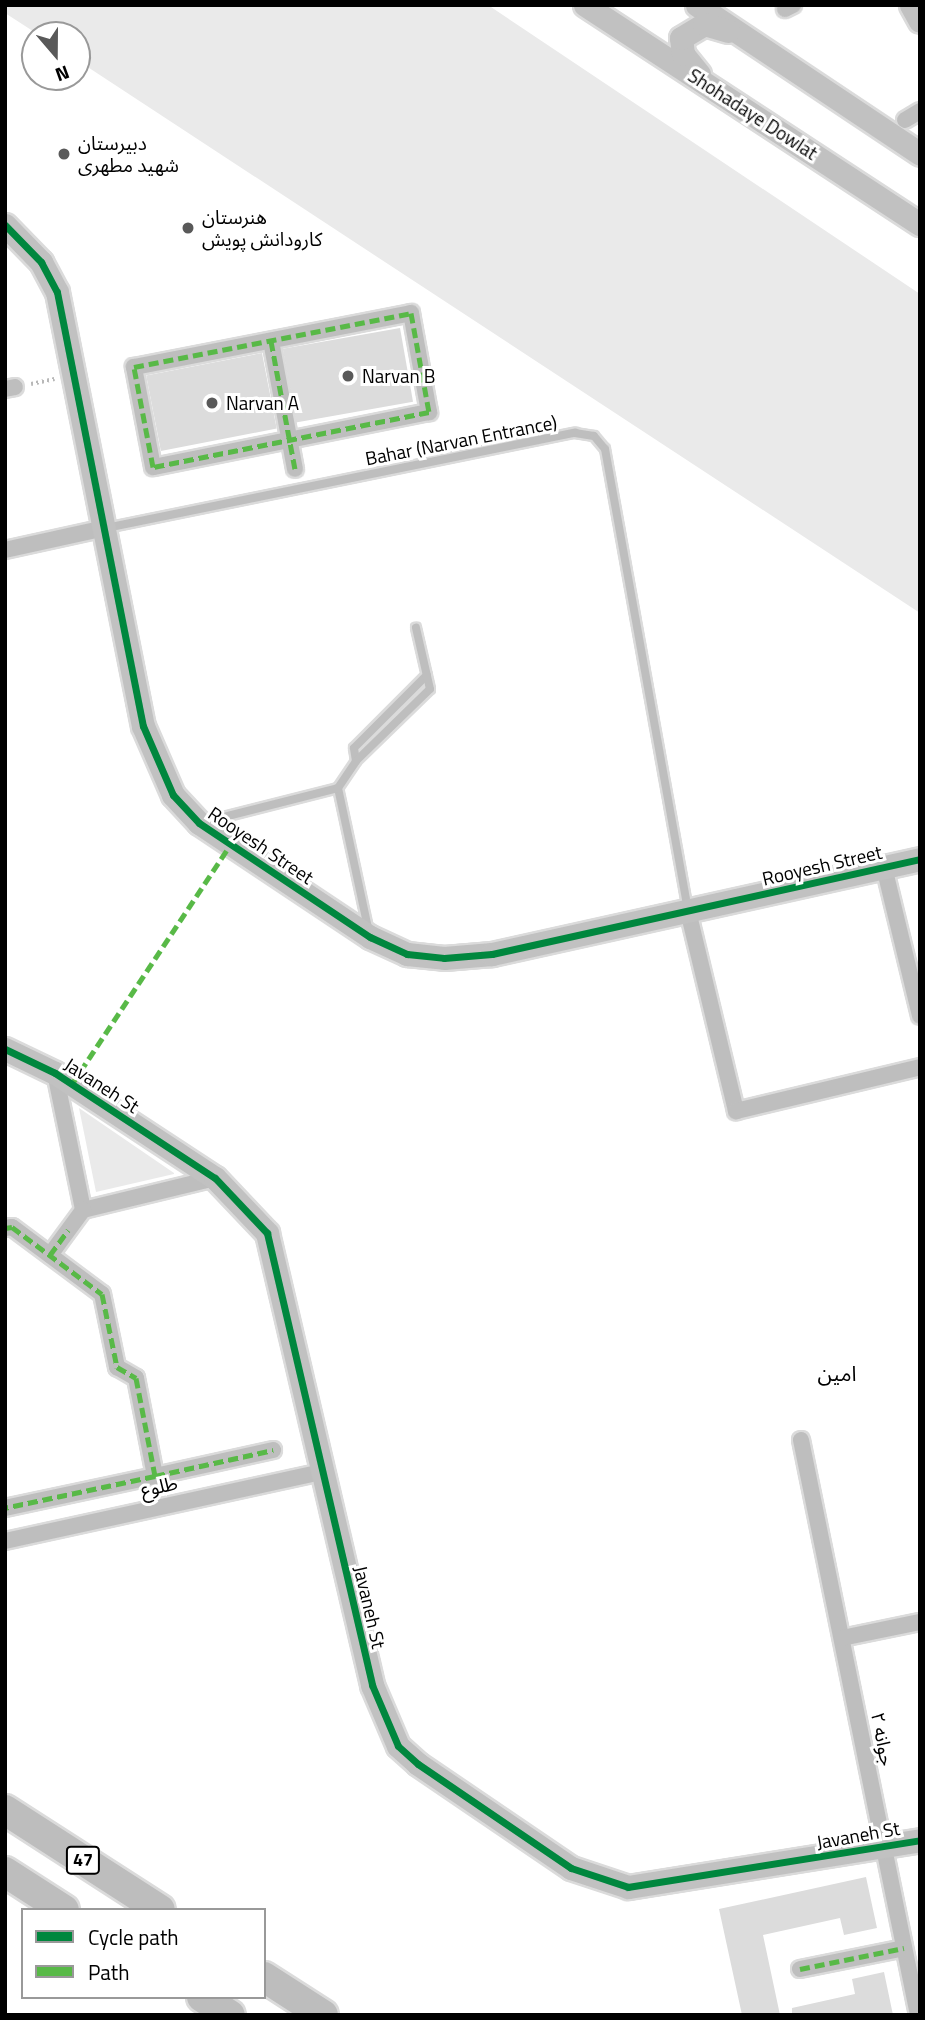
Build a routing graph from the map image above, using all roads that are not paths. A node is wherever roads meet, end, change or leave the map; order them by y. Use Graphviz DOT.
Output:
graph roads {
  1 [pos="585,5"];
  2 [pos="696,5"];
  3 [pos="738,33"];
  4 [pos="705,82"];
  5 [pos="920,111"];
  6 [pos="905,120"];
  7 [pos="920,154"];
  8 [pos="920,224"];
  9 [pos="5,225"];
  10 [pos="271,341"];
  11 [pos="289,439"];
  12 [pos="295,469"];
  13 [pos="299,489"];
  14 [pos="104,528"];
  15 [pos="5,550"];
  16 [pos="416,628"];
  17 [pos="338,788"];
  18 [pos="199,823"];
  19 [pos="920,859"];
  20 [pos="884,867"];
  21 [pos="688,911"];
  22 [pos="370,937"];
  23 [pos="920,1016"];
  24 [pos="5,1049"];
  25 [pos="920,1067"];
  26 [pos="55,1073"];
  27 [pos="215,1178"];
  28 [pos="83,1210"];
  29 [pos="5,1228"];
  30 [pos="50,1255"];
  31 [pos="801,1440"];
  32 [pos="273,1450"];
  33 [pos="322,1472"];
  34 [pos="155,1476"];
  35 [pos="5,1508"];
  36 [pos="5,1541"];
  37 [pos="920,1622"];
  38 [pos="842,1638"];
  39 [pos="5,1810"];
  40 [pos="920,1840"];
  41 [pos="883,1847"];
  42 [pos="5,1872"];
  43 [pos="61,1908"];
  44 [pos="157,1908"];
  45 [pos="904,1948"];
  46 [pos="800,1969"];
  47 [pos="266,1978"];
  48 [pos="205,1999"];
  49 [pos="230,2015"];
  50 [pos="323,2015"];
  51 [pos="918,2015"];
  1 -- 4 [label="street, Shohadaye Dowlat"];
  2 -- 3 [label="street"];
  3 -- 4 [label="street"];
  3 -- 7 [label="street"];
  4 -- 8 [label="street, Shohadaye Dowlat"];
  5 -- 6 [label="street"];
  9 -- 14 [label="street, Rooyesh Street"];
  10 -- 11 [label="street"];
  10 -- 11 [label="street"];
  10 -- 11 [label="street"];
  11 -- 12 [label="street"];
  12 -- 13 [label="lane"];
  13 -- 14 [label="lane, Bahar (Narvan Entrance)"];
  13 -- 21 [label="lane, Bahar (Narvan Entrance)"];
  14 -- 15 [label="street"];
  14 -- 18 [label="street, Rooyesh Street"];
  16 -- 17 [label="lane"];
  17 -- 18 [label="lane"];
  17 -- 22 [label="lane"];
  18 -- 22 [label="street, Rooyesh Street"];
  19 -- 20 [label="street, Rooyesh Street"];
  20 -- 21 [label="street, Rooyesh Street"];
  20 -- 23 [label="street"];
  21 -- 22 [label="street, Rooyesh Street"];
  21 -- 25 [label="street"];
  24 -- 26 [label="street, Javaneh St"];
  26 -- 27 [label="street, Javaneh St"];
  26 -- 28 [label="street"];
  27 -- 28 [label="street"];
  27 -- 33 [label="street, Javaneh St"];
  28 -- 30 [label="street"];
  29 -- 30 [label="street"];
  30 -- 34 [label="street"];
  31 -- 38 [label="street, جوانه ۲"];
  32 -- 34 [label="street"];
  33 -- 36 [label="street, طلوع"];
  33 -- 41 [label="street, Javaneh St"];
  34 -- 35 [label="street"];
  37 -- 38 [label="street"];
  38 -- 41 [label="street, جوانه ۲"];
  39 -- 44 [label="highway, 47"];
  40 -- 41 [label="street, Javaneh St"];
  41 -- 45 [label="street, جوانه ۲"];
  42 -- 43 [label="highway"];
  45 -- 46 [label="street"];
  45 -- 51 [label="street, جوانه ۲"];
  47 -- 50 [label="highway"];
  48 -- 49 [label="highway"];
}
